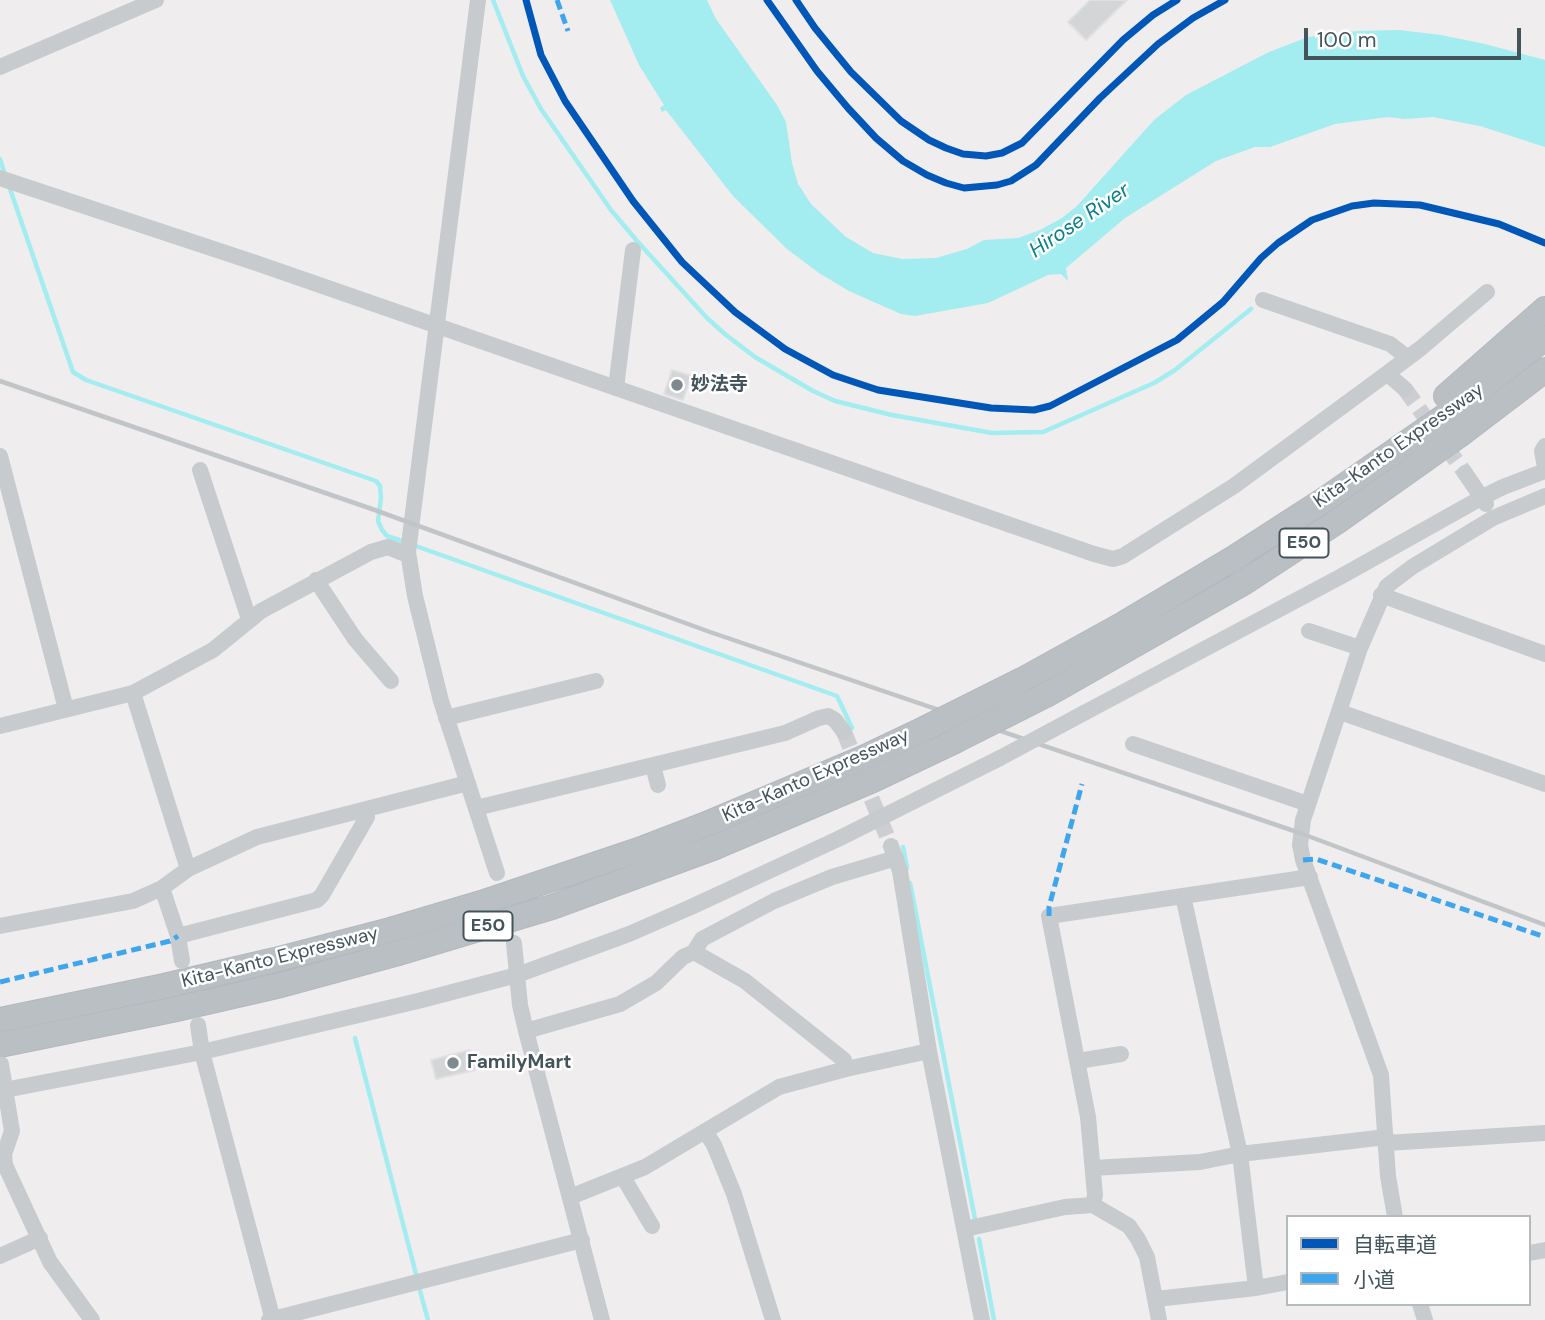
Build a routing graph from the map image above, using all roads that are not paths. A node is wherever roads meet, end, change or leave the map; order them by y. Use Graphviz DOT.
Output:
graph roads {
  1 [pos="156,0"];
  2 [pos="478,0"];
  3 [pos="1,64"];
  4 [pos="0,178"];
  5 [pos="633,250"];
  6 [pos="1487,292"];
  7 [pos="1263,300"];
  8 [pos="1545,309"];
  9 [pos="435,326"];
  10 [pos="1545,338"];
  11 [pos="1408,358"];
  12 [pos="1545,370"];
  13 [pos="1385,375"];
  14 [pos="615,388"];
  15 [pos="1405,389"];
  16 [pos="1545,446"];
  17 [pos="0,456"];
  18 [pos="1545,469"];
  19 [pos="200,470"];
  20 [pos="1465,473"];
  21 [pos="1545,496"];
  22 [pos="1481,498"];
  23 [pos="1493,518"];
  24 [pos="408,555"];
  25 [pos="1234,558"];
  26 [pos="316,580"];
  27 [pos="1381,595"];
  28 [pos="252,618"];
  29 [pos="1309,631"];
  30 [pos="1360,648"];
  31 [pos="1545,654"];
  32 [pos="391,681"];
  33 [pos="596,681"];
  34 [pos="133,693"];
  35 [pos="66,709"];
  36 [pos="1339,712"];
  37 [pos="446,718"];
  38 [pos="0,726"];
  39 [pos="844,732"];
  40 [pos="1133,744"];
  41 [pos="653,766"];
  42 [pos="468,783"];
  43 [pos="1545,784"];
  44 [pos="658,785"];
  45 [pos="1308,804"];
  46 [pos="476,808"];
  47 [pos="365,811"];
  48 [pos="188,869"];
  49 [pos="498,873"];
  50 [pos="1310,877"];
  51 [pos="162,888"];
  52 [pos="1183,896"];
  53 [pos="0,926"];
  54 [pos="178,936"];
  55 [pos="514,943"];
  56 [pos="698,946"];
  57 [pos="182,961"];
  58 [pos="517,975"];
  59 [pos="0,1020"];
  60 [pos="198,1025"];
  61 [pos="526,1031"];
  62 [pos="0,1045"];
  63 [pos="929,1051"];
  64 [pos="202,1052"];
  65 [pos="1121,1054"];
  66 [pos="1078,1061"];
  67 [pos="1,1064"];
  68 [pos="846,1069"];
  69 [pos="3,1091"];
  70 [pos="705,1131"];
  71 [pos="1545,1133"];
  72 [pos="1387,1140"];
  73 [pos="1240,1154"];
  74 [pos="1093,1168"];
  75 [pos="624,1177"];
  76 [pos="570,1197"];
  77 [pos="1093,1205"];
  78 [pos="1395,1215"];
  79 [pos="652,1226"];
  80 [pos="965,1229"];
  81 [pos="40,1238"];
  82 [pos="582,1240"];
  83 [pos="0,1256"];
  84 [pos="1286,1282"];
  85 [pos="1256,1288"];
  86 [pos="1156,1299"];
  87 [pos="92,1320"];
  88 [pos="272,1320"];
  89 [pos="602,1320"];
  90 [pos="773,1320"];
  91 [pos="982,1320"];
  92 [pos="1158,1320"];
  1 -- 3 [label="street"];
  2 -- 9 [label="street"];
  4 -- 9 [label="street"];
  5 -- 14 [label="street"];
  6 -- 11 [label="street"];
  7 -- 11 [label="street"];
  8 -- 25 [label="highway"];
  9 -- 14 [label="street"];
  9 -- 24 [label="street"];
  10 -- 25 [label="highway, Kita-Kanto Expressway / E50"];
  11 -- 13 [label="street"];
  12 -- 62 [label="highway, Kita-Kanto Expressway / E50, bridge"];
  13 -- 14 [label="street"];
  13 -- 15 [label="street"];
  16 -- 18 [label="street"];
  17 -- 35 [label="street"];
  18 -- 22 [label="street"];
  19 -- 28 [label="street"];
  20 -- 22 [label="street"];
  21 -- 23 [label="street"];
  22 -- 23 [label="street"];
  22 -- 58 [label="street, bridge"];
  23 -- 27 [label="street"];
  24 -- 26 [label="street"];
  24 -- 37 [label="street"];
  25 -- 59 [label="highway, Kita-Kanto Expressway / E50, bridge"];
  26 -- 28 [label="street"];
  26 -- 32 [label="street"];
  27 -- 30 [label="street"];
  27 -- 31 [label="street"];
  28 -- 34 [label="street"];
  29 -- 30 [label="street"];
  30 -- 36 [label="street"];
  33 -- 37 [label="street"];
  34 -- 35 [label="street"];
  34 -- 48 [label="street"];
  35 -- 38 [label="street"];
  36 -- 43 [label="street"];
  36 -- 45 [label="street"];
  37 -- 42 [label="street"];
  39 -- 41 [label="street"];
  40 -- 45 [label="street"];
  41 -- 44 [label="street"];
  41 -- 46 [label="street"];
  42 -- 46 [label="street"];
  42 -- 47 [label="street"];
  45 -- 50 [label="street"];
  46 -- 49 [label="street"];
  47 -- 48 [label="street"];
  47 -- 54 [label="street"];
  48 -- 51 [label="street"];
  50 -- 52 [label="street"];
  50 -- 72 [label="street"];
  51 -- 53 [label="street"];
  51 -- 54 [label="street"];
  52 -- 66 [label="street"];
  52 -- 73 [label="street"];
  54 -- 57 [label="street"];
  55 -- 58 [label="street"];
  56 -- 61 [label="street"];
  56 -- 63 [label="street"];
  56 -- 68 [label="street"];
  58 -- 61 [label="street"];
  58 -- 64 [label="street"];
  60 -- 64 [label="street"];
  61 -- 76 [label="street"];
  63 -- 68 [label="street"];
  63 -- 80 [label="street"];
  64 -- 69 [label="street"];
  64 -- 88 [label="street"];
  65 -- 66 [label="street"];
  66 -- 74 [label="street"];
  67 -- 69 [label="street"];
  68 -- 70 [label="street"];
  69 -- 81 [label="street"];
  70 -- 75 [label="street"];
  70 -- 90 [label="street"];
  71 -- 72 [label="street"];
  72 -- 73 [label="street"];
  72 -- 78 [label="street"];
  73 -- 74 [label="street"];
  73 -- 85 [label="street"];
  74 -- 77 [label="street"];
  75 -- 76 [label="street"];
  75 -- 79 [label="street"];
  76 -- 82 [label="street"];
  77 -- 80 [label="street"];
  77 -- 86 [label="street"];
  80 -- 91 [label="street"];
  81 -- 83 [label="street"];
  81 -- 87 [label="street"];
  82 -- 88 [label="street"];
  82 -- 89 [label="street"];
  84 -- 85 [label="street"];
  85 -- 86 [label="street"];
  86 -- 92 [label="street"];
}
